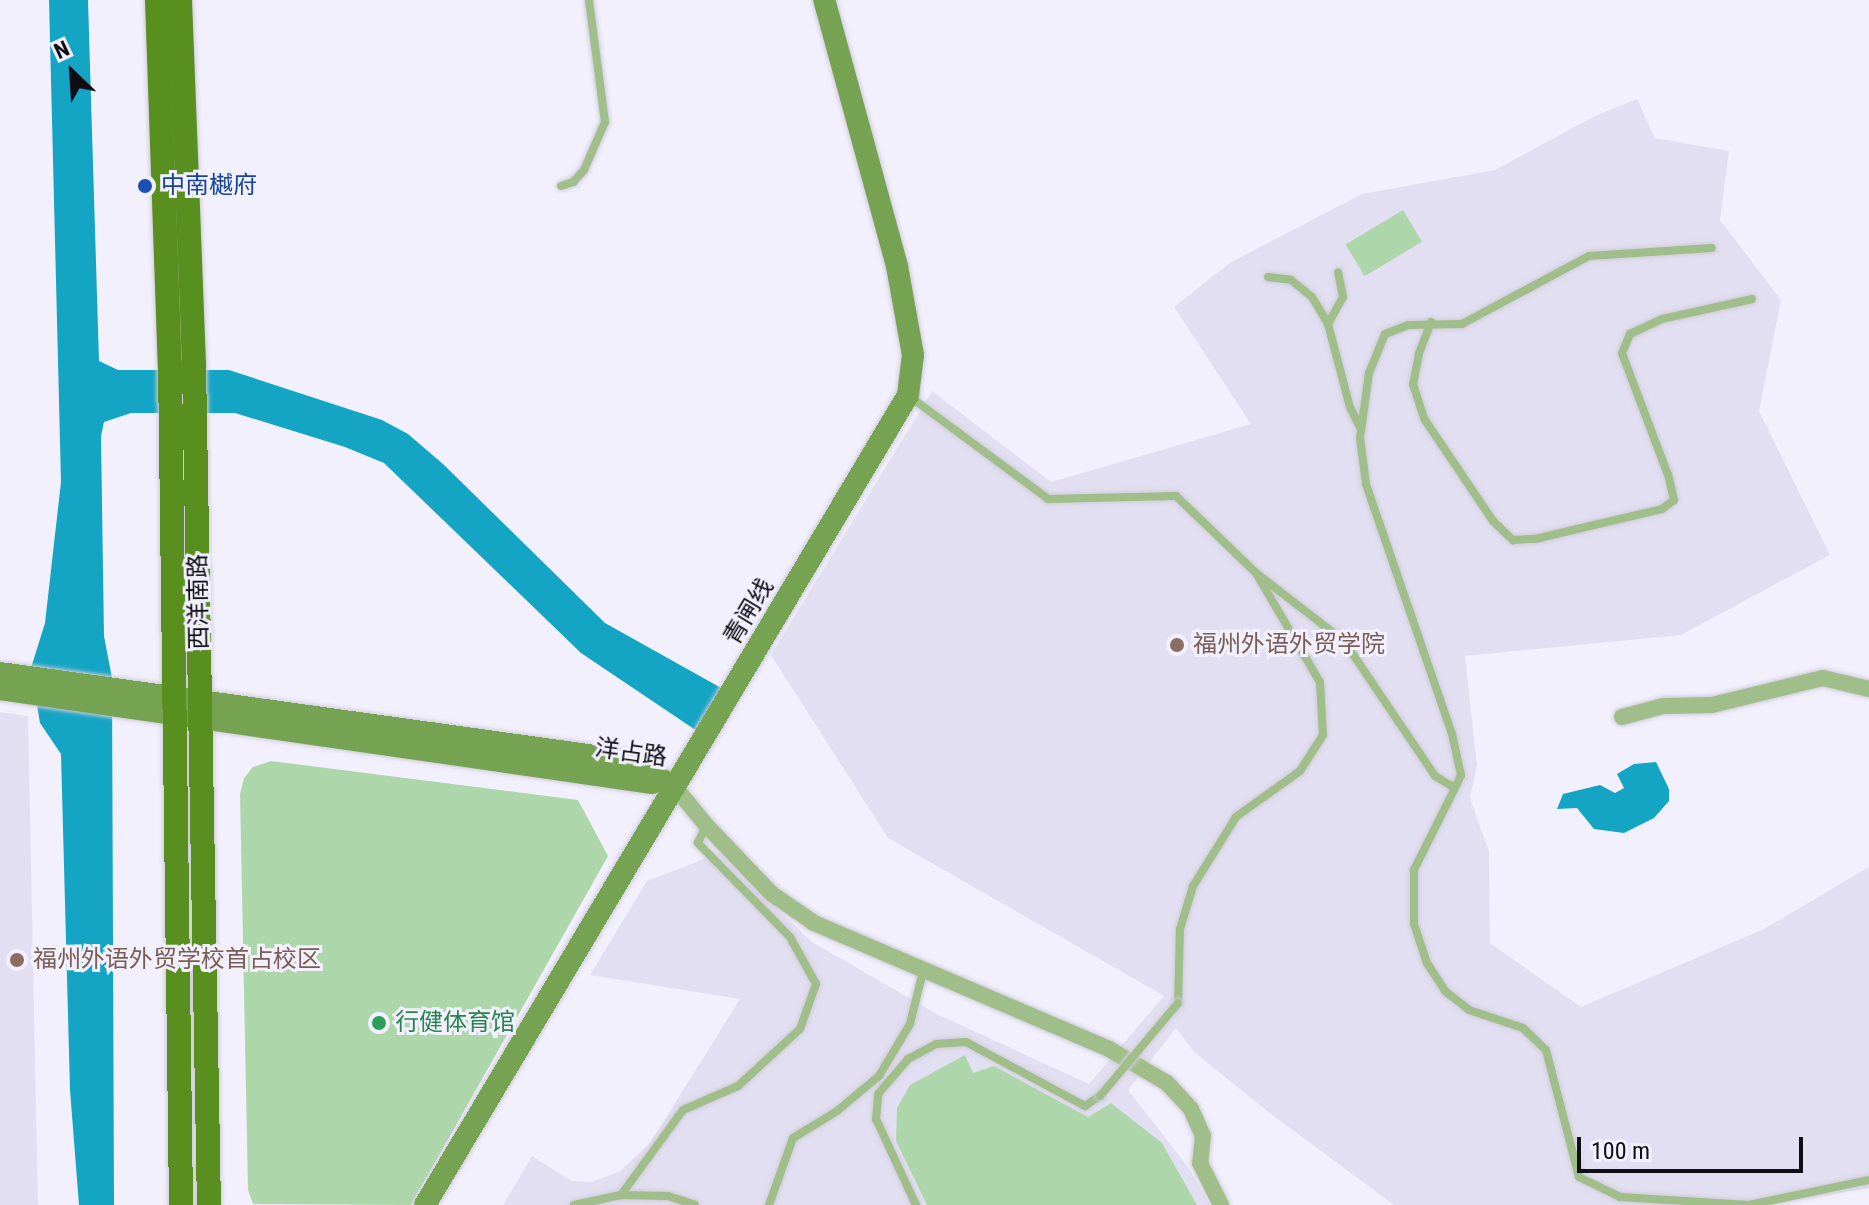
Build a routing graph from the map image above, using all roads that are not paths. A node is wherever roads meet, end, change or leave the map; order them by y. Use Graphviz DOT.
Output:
graph roads {
  1 [pos="157,0"];
  2 [pos="180,0"];
  3 [pos="589,0"];
  4 [pos="824,0"];
  5 [pos="561,186"];
  6 [pos="1712,248"];
  7 [pos="1338,272"];
  8 [pos="1268,277"];
  9 [pos="1752,299"];
  10 [pos="1431,322"];
  11 [pos="1328,324"];
  12 [pos="182,364"];
  13 [pos="908,395"];
  14 [pos="182,415"];
  15 [pos="1361,430"];
  16 [pos="1256,573"];
  17 [pos="0,673"];
  18 [pos="15,686"];
  19 [pos="1869,689"];
  20 [pos="175,706"];
  21 [pos="201,710"];
  22 [pos="1622,717"];
  23 [pos="674,786"];
  24 [pos="1455,788"];
  25 [pos="706,825"];
  26 [pos="923,971"];
  27 [pos="1869,1180"];
  28 [pos="621,1195"];
  29 [pos="181,1205"];
  30 [pos="209,1205"];
  31 [pos="425,1205"];
  32 [pos="574,1205"];
  33 [pos="695,1205"];
  34 [pos="769,1205"];
  35 [pos="916,1205"];
  36 [pos="1221,1205"];
  1 -- 12 [label="main road, 西洋南路"];
  2 -- 12 [label="main road, 西洋南路"];
  3 -- 5 [label="lane"];
  4 -- 13 [label="main road, 青闸线"];
  6 -- 10 [label="lane"];
  7 -- 11 [label="lane"];
  8 -- 11 [label="lane"];
  9 -- 10 [label="lane"];
  10 -- 15 [label="lane"];
  11 -- 15 [label="lane"];
  12 -- 14 [label="main road, 西洋南路"];
  13 -- 16 [label="lane"];
  13 -- 23 [label="main road, 青闸线"];
  14 -- 20 [label="main road, 西洋南路"];
  14 -- 21 [label="main road, 西洋南路"];
  15 -- 24 [label="lane"];
  16 -- 24 [label="lane"];
  16 -- 35 [label="lane, bridge"];
  17 -- 18 [label="main road, 洋占路"];
  18 -- 20 [label="main road, 洋占路"];
  19 -- 22 [label="street"];
  20 -- 21 [label="main road, 洋占路"];
  20 -- 29 [label="main road, 西洋南路"];
  21 -- 23 [label="main road, 洋占路"];
  21 -- 30 [label="main road, 西洋南路"];
  23 -- 25 [label="street"];
  23 -- 31 [label="main road, 青闸线"];
  24 -- 27 [label="lane"];
  25 -- 26 [label="street"];
  25 -- 28 [label="lane"];
  26 -- 34 [label="lane"];
  26 -- 36 [label="street"];
  28 -- 32 [label="lane"];
  28 -- 33 [label="lane"];
}
